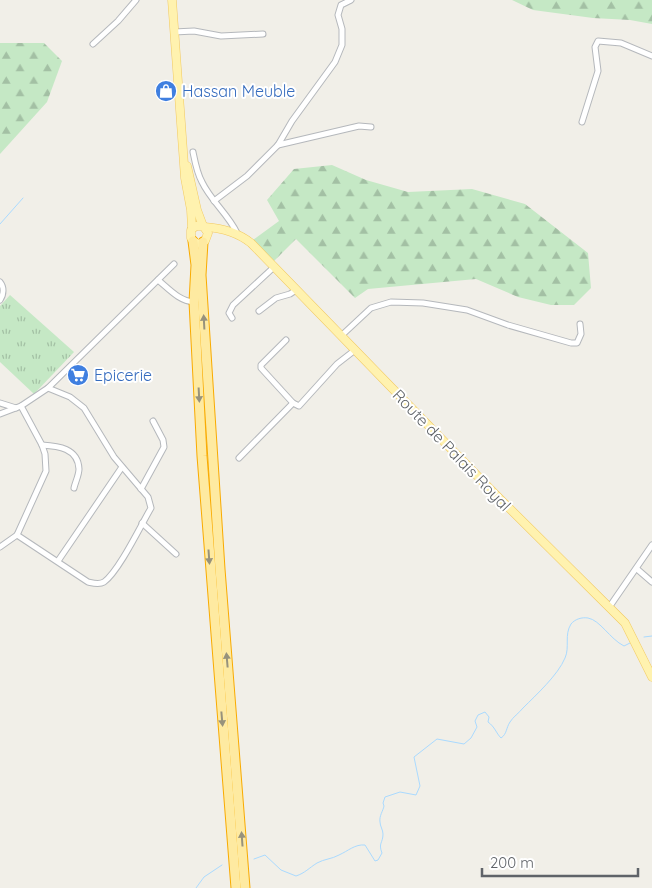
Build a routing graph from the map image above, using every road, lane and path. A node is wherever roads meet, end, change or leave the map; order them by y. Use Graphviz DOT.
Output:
graph roads {
  1 [pos="136,0"];
  2 [pos="172,0"];
  3 [pos="351,0"];
  4 [pos="174,32"];
  5 [pos="263,34"];
  6 [pos="93,44"];
  7 [pos="652,56"];
  8 [pos="582,122"];
  9 [pos="371,127"];
  10 [pos="278,145"];
  11 [pos="183,152"];
  12 [pos="193,152"];
  13 [pos="214,201"];
  14 [pos="204,227"];
  15 [pos="192,228"];
  16 [pos="237,233"];
  17 [pos="205,240"];
  18 [pos="193,241"];
  19 [pos="174,264"];
  20 [pos="274,267"];
  21 [pos="202,278"];
  22 [pos="158,280"];
  23 [pos="0,282"];
  24 [pos="296,290"];
  25 [pos="1,298"];
  26 [pos="194,302"];
  27 [pos="259,312"];
  28 [pos="232,318"];
  29 [pos="580,324"];
  30 [pos="341,336"];
  31 [pos="286,340"];
  32 [pos="355,350"];
  33 [pos="48,388"];
  34 [pos="0,403"];
  35 [pos="296,405"];
  36 [pos="19,407"];
  37 [pos="0,414"];
  38 [pos="154,421"];
  39 [pos="42,445"];
  40 [pos="238,458"];
  41 [pos="122,467"];
  42 [pos="74,488"];
  43 [pos="141,489"];
  44 [pos="142,523"];
  45 [pos="17,535"];
  46 [pos="652,545"];
  47 [pos="0,547"];
  48 [pos="176,554"];
  49 [pos="58,561"];
  50 [pos="637,569"];
  51 [pos="652,582"];
  52 [pos="610,606"];
  53 [pos="652,677"];
  54 [pos="236,888"];
  55 [pos="245,888"];
  1 -- 6 [label="street"];
  2 -- 4 [label="main road"];
  3 -- 10 [label="street"];
  4 -- 5 [label="street"];
  4 -- 11 [label="main road"];
  7 -- 8 [label="street"];
  9 -- 10 [label="street"];
  10 -- 13 [label="street"];
  11 -- 14 [label="main road"];
  11 -- 15 [label="main road"];
  12 -- 13 [label="street"];
  13 -- 16 [label="street"];
  14 -- 15 [label="main road"];
  14 -- 16 [label="main road, Route de Palais Royal"];
  14 -- 17 [label="main road"];
  15 -- 18 [label="main road"];
  16 -- 17 [label="main road"];
  16 -- 20 [label="main road, Route de Palais Royal"];
  17 -- 18 [label="main road"];
  17 -- 21 [label="highway"];
  18 -- 26 [label="highway"];
  19 -- 22 [label="street"];
  20 -- 24 [label="main road, Route de Palais Royal"];
  20 -- 28 [label="street"];
  21 -- 26 [label="highway"];
  55 -- 21 [label="highway, one-way"];
  22 -- 26 [label="street"];
  22 -- 33 [label="street"];
  23 -- 25 [label="street"];
  24 -- 27 [label="street"];
  24 -- 30 [label="main road, Route de Palais Royal"];
  26 -- 54 [label="highway, one-way"];
  29 -- 30 [label="street"];
  30 -- 32 [label="main road, Route de Palais Royal"];
  31 -- 35 [label="street"];
  32 -- 35 [label="street"];
  32 -- 52 [label="main road, Route de Palais Royal"];
  33 -- 36 [label="street"];
  33 -- 41 [label="street"];
  34 -- 36 [label="street"];
  35 -- 40 [label="street"];
  36 -- 37 [label="street"];
  36 -- 39 [label="street"];
  38 -- 43 [label="street"];
  39 -- 42 [label="street"];
  39 -- 45 [label="street"];
  41 -- 43 [label="street"];
  41 -- 49 [label="street"];
  43 -- 44 [label="street"];
  44 -- 48 [label="street"];
  44 -- 49 [label="street"];
  45 -- 47 [label="street"];
  45 -- 49 [label="street"];
  46 -- 50 [label="street"];
  50 -- 51 [label="street"];
  50 -- 52 [label="street"];
  52 -- 53 [label="main road, Route de Palais Royal"];
}
